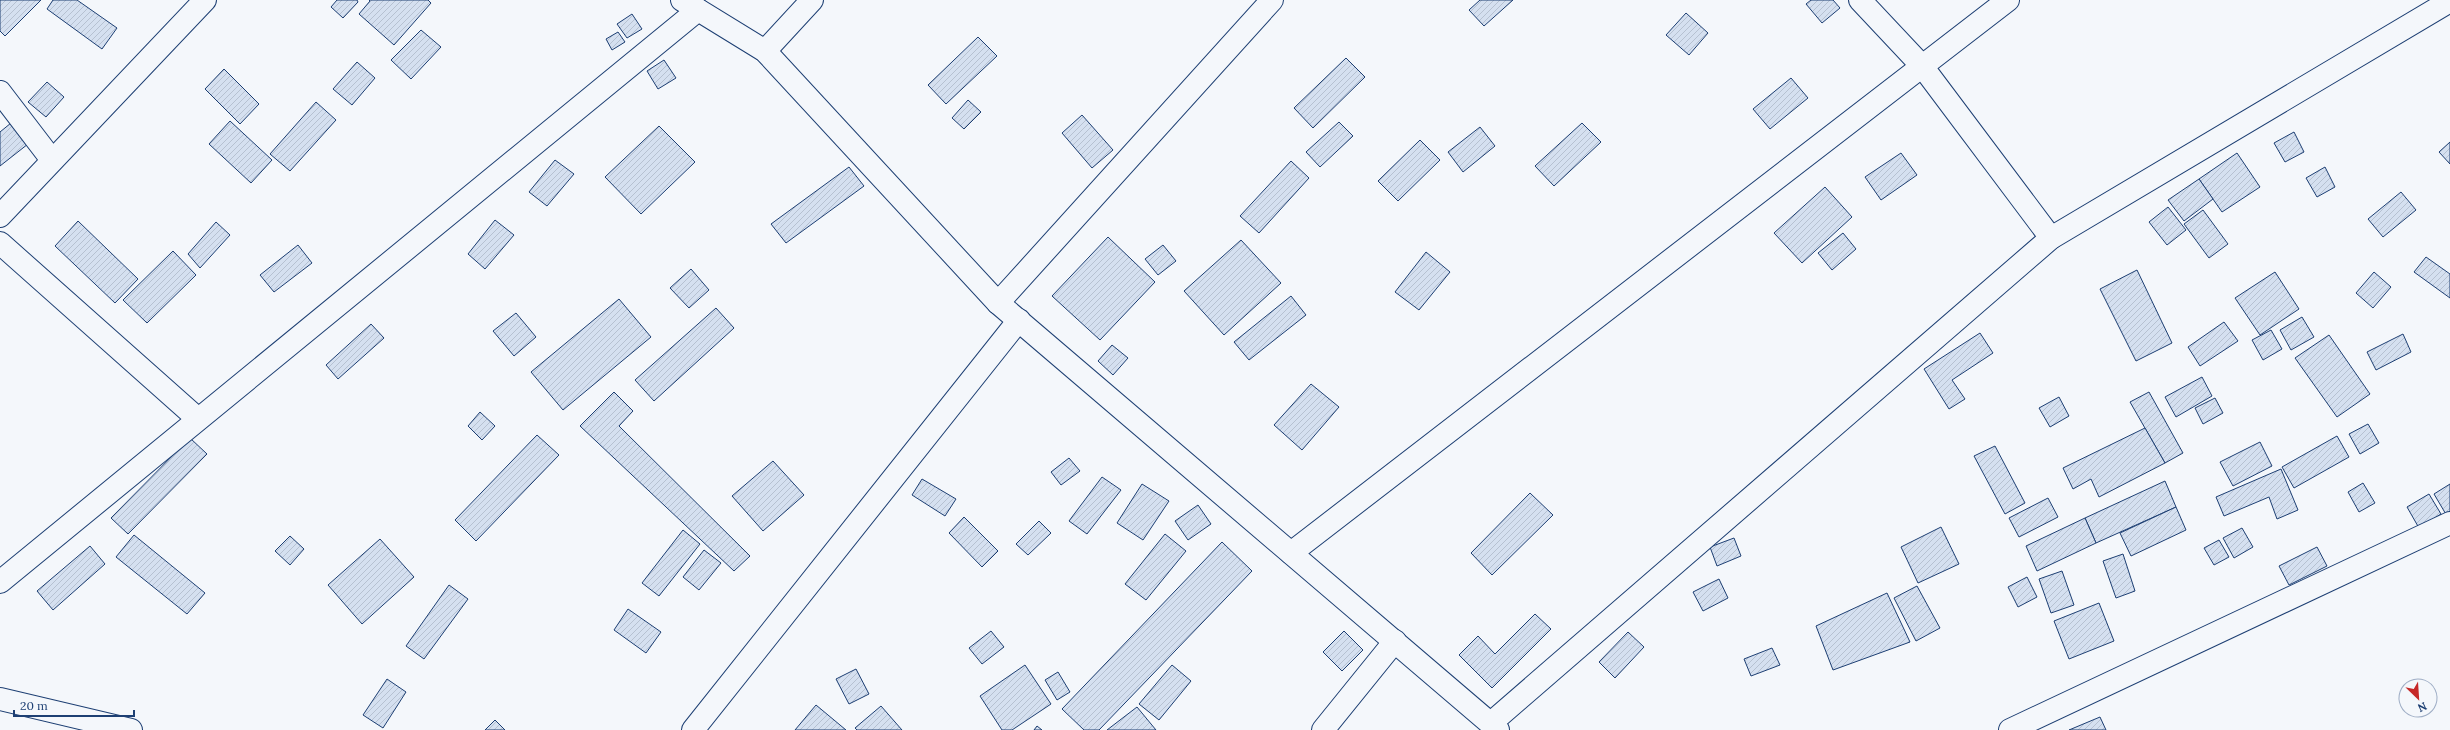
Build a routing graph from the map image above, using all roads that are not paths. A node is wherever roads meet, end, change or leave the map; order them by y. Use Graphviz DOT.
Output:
graph roads {
  1 [pos="205,0"];
  2 [pos="812,0"];
  3 [pos="1272,0"];
  4 [pos="1860,0"];
  5 [pos="2008,0"];
  6 [pos="2449,1"];
  7 [pos="690,5"];
  8 [pos="765,51"];
  9 [pos="1922,66"];
  10 [pos="0,92"];
  11 [pos="52,160"];
  12 [pos="0,216"];
  13 [pos="2051,238"];
  14 [pos="0,243"];
  15 [pos="998,303"];
  16 [pos="1019,320"];
  17 [pos="198,419"];
  18 [pos="2450,523"];
  19 [pos="1291,553"];
  20 [pos="0,582"];
  21 [pos="1395,641"];
  22 [pos="0,699"];
  23 [pos="1494,727"];
  24 [pos="131,730"];
  25 [pos="693,730"];
  26 [pos="1323,730"];
  27 [pos="2010,730"];
  1 -- 11 [label="street"];
  2 -- 8 [label="street"];
  3 -- 15 [label="street"];
  4 -- 9 [label="street"];
  5 -- 9 [label="street"];
  6 -- 13 [label="street"];
  7 -- 8 [label="street"];
  7 -- 17 [label="street"];
  8 -- 15 [label="street"];
  9 -- 13 [label="street"];
  9 -- 19 [label="street"];
  10 -- 11 [label="street"];
  11 -- 12 [label="street"];
  13 -- 23 [label="street"];
  14 -- 17 [label="street"];
  15 -- 16 [label="street"];
  16 -- 19 [label="street"];
  16 -- 25 [label="street"];
  17 -- 20 [label="street"];
  18 -- 27 [label="street"];
  19 -- 21 [label="street"];
  21 -- 23 [label="street"];
  21 -- 26 [label="street"];
  22 -- 24 [label="street"];
}
